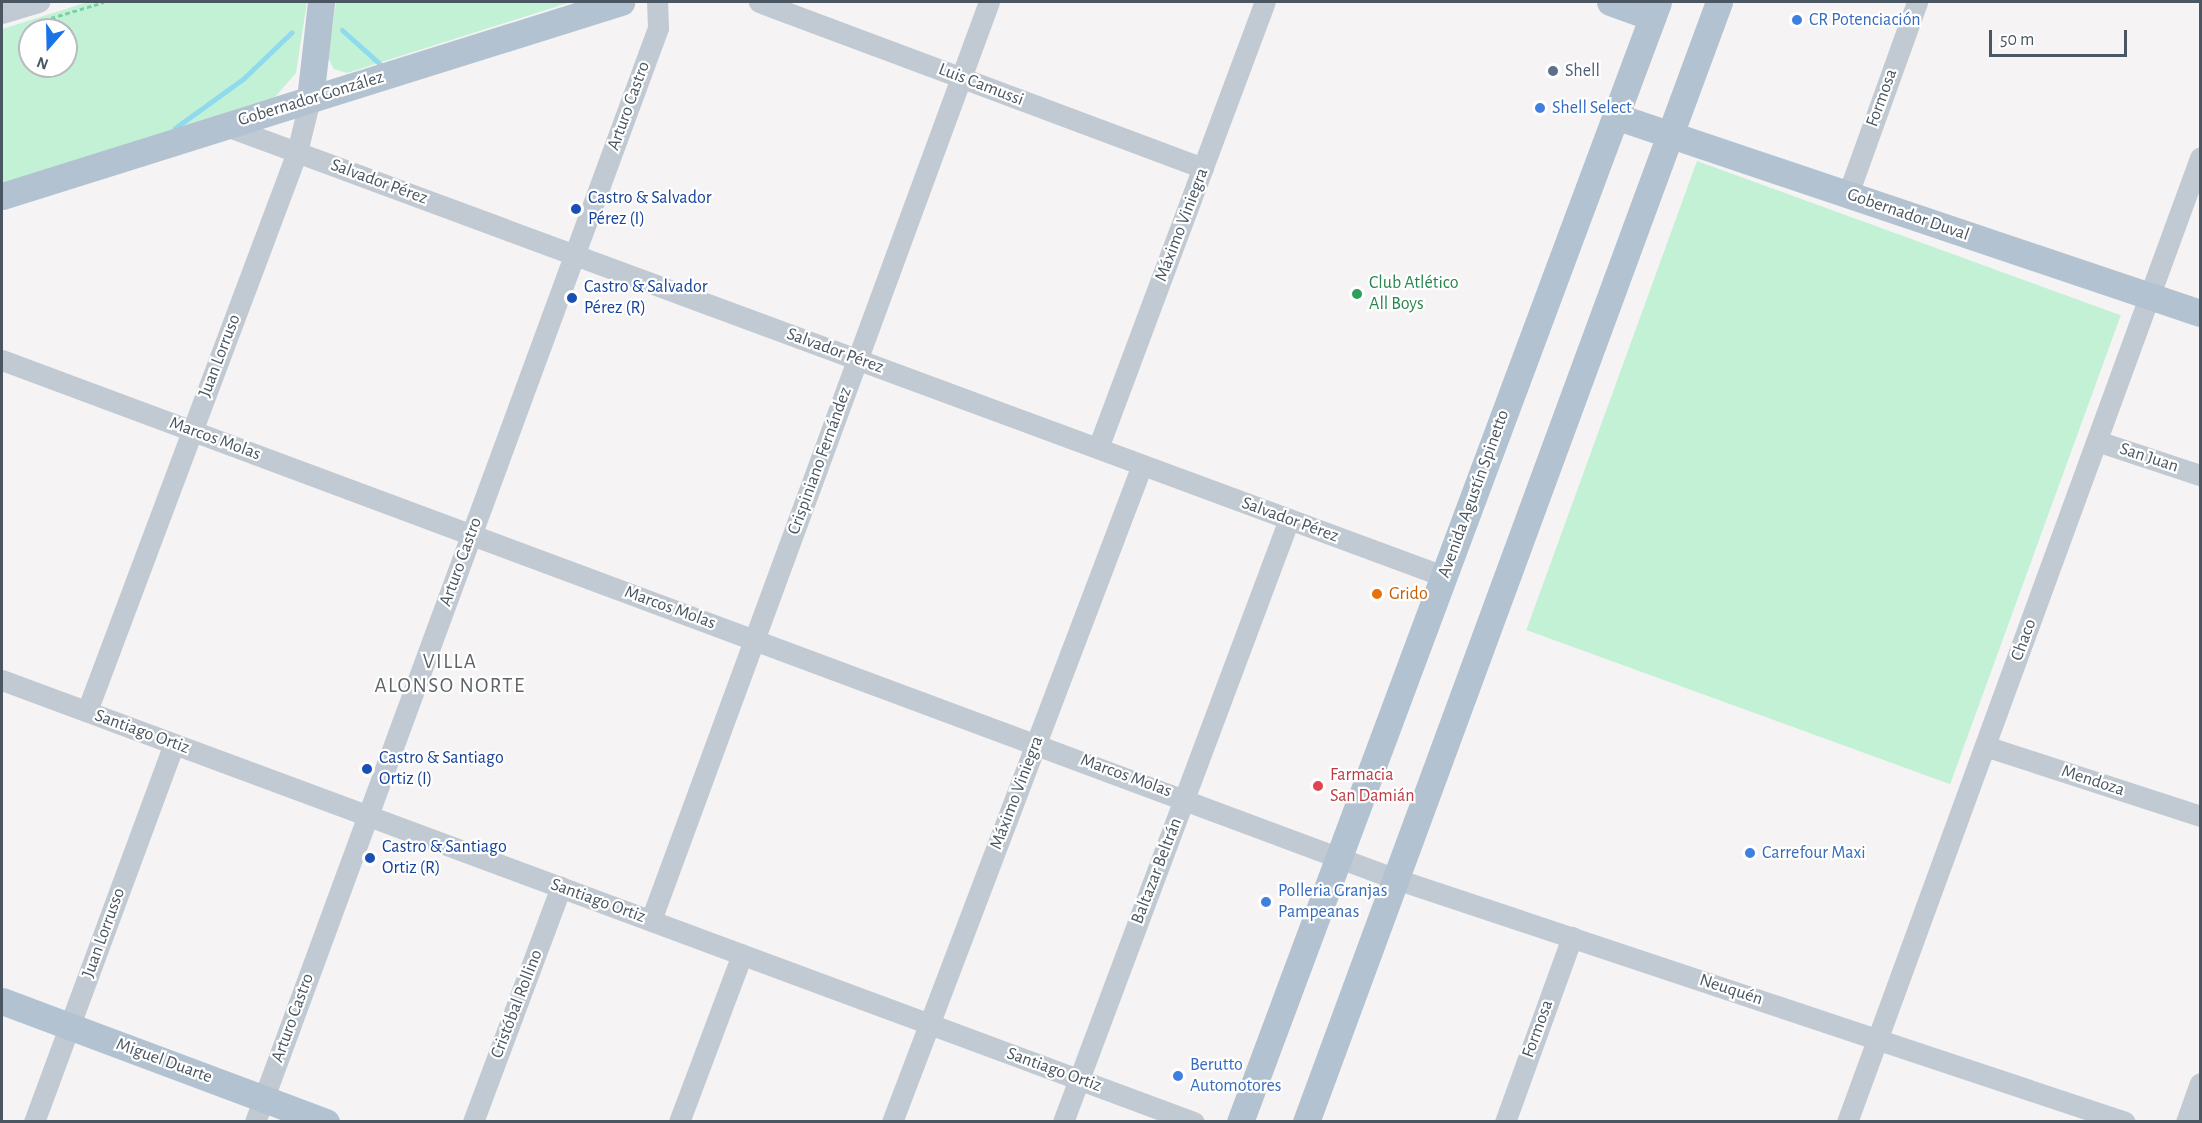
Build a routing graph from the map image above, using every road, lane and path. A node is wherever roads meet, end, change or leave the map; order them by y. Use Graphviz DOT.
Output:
graph roads {
  1 [pos="39,2"];
  2 [pos="321,2"];
  3 [pos="621,2"];
  4 [pos="657,2"];
  5 [pos="759,2"];
  6 [pos="989,2"];
  7 [pos="1265,2"];
  8 [pos="1610,2"];
  9 [pos="1719,2"];
  10 [pos="1917,2"];
  11 [pos="1655,9"];
  12 [pos="2,14"];
  13 [pos="961,78"];
  14 [pos="310,99"];
  15 [pos="1615,116"];
  16 [pos="226,126"];
  17 [pos="1670,134"];
  18 [pos="297,152"];
  19 [pos="2200,158"];
  20 [pos="1203,168"];
  21 [pos="1848,194"];
  22 [pos="2,196"];
  23 [pos="574,255"];
  24 [pos="2150,296"];
  25 [pos="2200,313"];
  26 [pos="858,359"];
  27 [pos="2,360"];
  28 [pos="192,430"];
  29 [pos="2097,441"];
  30 [pos="1098,448"];
  31 [pos="1142,465"];
  32 [pos="2200,475"];
  33 [pos="1288,519"];
  34 [pos="471,534"];
  35 [pos="1443,576"];
  36 [pos="755,639"];
  37 [pos="2,680"];
  38 [pos="87,711"];
  39 [pos="1036,743"];
  40 [pos="174,744"];
  41 [pos="1985,746"];
  42 [pos="1184,798"];
  43 [pos="368,815"];
  44 [pos="2200,816"];
  45 [pos="1339,855"];
  46 [pos="1396,879"];
  47 [pos="561,887"];
  48 [pos="651,920"];
  49 [pos="1572,937"];
  50 [pos="742,954"];
  51 [pos="2,1001"];
  52 [pos="929,1024"];
  53 [pos="70,1026"];
  54 [pos="1877,1039"];
  55 [pos="1079,1079"];
  56 [pos="2200,1083"];
  57 [pos="260,1110"];
  58 [pos="34,1122"];
  59 [pos="326,1122"];
  60 [pos="473,1122"];
  61 [pos="679,1122"];
  62 [pos="892,1122"];
  63 [pos="1063,1122"];
  64 [pos="1194,1122"];
  65 [pos="1240,1122"];
  66 [pos="1306,1122"];
  67 [pos="1505,1122"];
  68 [pos="1847,1122"];
  69 [pos="2125,1122"];
  70 [pos="2186,1122"];
  1 -- 12 [label="street"];
  2 -- 14 [label="main road"];
  3 -- 14 [label="main road, Gobernador González"];
  4 -- 23 [label="street, Arturo Castro"];
  5 -- 13 [label="street, Luis Camussi"];
  6 -- 13 [label="street, Crispiniano Fernández"];
  7 -- 20 [label="street, Máximo Viniegra"];
  8 -- 11 [label="main road"];
  9 -- 17 [label="main road"];
  10 -- 21 [label="street, Formosa"];
  11 -- 15 [label="main road, Avenida Agustín Spinetto"];
  13 -- 20 [label="street, Luis Camussi"];
  13 -- 26 [label="street, Crispiniano Fernández"];
  14 -- 16 [label="main road, Gobernador González"];
  14 -- 18 [label="street, Juan Lorruso"];
  15 -- 17 [label="main road, Gobernador Duval"];
  15 -- 35 [label="main road, Avenida Agustín Spinetto"];
  16 -- 18 [label="street, Salvador Pérez"];
  16 -- 22 [label="main road, Gobernador González"];
  17 -- 21 [label="main road, Gobernador Duval"];
  17 -- 46 [label="main road"];
  18 -- 23 [label="street, Salvador Pérez"];
  18 -- 28 [label="street, Juan Lorruso"];
  19 -- 24 [label="street, Chaco"];
  20 -- 30 [label="street, Máximo Viniegra"];
  21 -- 24 [label="main road, Gobernador Duval"];
  23 -- 26 [label="street, Salvador Pérez"];
  23 -- 34 [label="street, Arturo Castro"];
  24 -- 25 [label="main road, Gobernador Duval"];
  24 -- 29 [label="street, Chaco"];
  26 -- 30 [label="street, Salvador Pérez"];
  26 -- 36 [label="street, Crispiniano Fernández"];
  27 -- 28 [label="street, Marcos Molas"];
  28 -- 34 [label="street, Marcos Molas"];
  28 -- 38 [label="street, Juan Lorruso"];
  29 -- 32 [label="street, San Juan"];
  29 -- 41 [label="street, Chaco"];
  30 -- 31 [label="street, Salvador Pérez"];
  31 -- 33 [label="street, Salvador Pérez"];
  31 -- 39 [label="street, Máximo Viniegra"];
  33 -- 35 [label="street, Salvador Pérez"];
  33 -- 42 [label="street, Baltazar Beltrán"];
  34 -- 36 [label="street, Marcos Molas"];
  34 -- 43 [label="street, Arturo Castro"];
  35 -- 45 [label="main road, Avenida Agustín Spinetto"];
  36 -- 39 [label="street, Marcos Molas"];
  36 -- 48 [label="street, Crispiniano Fernández"];
  37 -- 38 [label="street, Santiago Ortiz"];
  38 -- 40 [label="street, Santiago Ortiz"];
  39 -- 42 [label="street, Marcos Molas"];
  39 -- 52 [label="street, Máximo Viniegra"];
  40 -- 43 [label="street, Santiago Ortiz"];
  40 -- 53 [label="street, Juan Lorrusso"];
  41 -- 44 [label="street, Mendoza"];
  41 -- 54 [label="street, Chaco"];
  42 -- 45 [label="street, Marcos Molas"];
  42 -- 55 [label="street, Baltazar Beltrán"];
  43 -- 47 [label="street, Santiago Ortiz"];
  43 -- 57 [label="street, Arturo Castro"];
  45 -- 46 [label="street, Neuquén"];
  45 -- 65 [label="main road, Avenida Agustín Spinetto"];
  46 -- 49 [label="street, Neuquén"];
  46 -- 66 [label="main road"];
  47 -- 48 [label="street, Santiago Ortiz"];
  47 -- 60 [label="street, Cristóbal Rollino"];
  48 -- 50 [label="street, Santiago Ortiz"];
  49 -- 54 [label="street, Neuquén"];
  49 -- 67 [label="street, Formosa"];
  50 -- 52 [label="street, Santiago Ortiz"];
  50 -- 61 [label="street"];
  51 -- 53 [label="main road, Miguel Duarte"];
  52 -- 55 [label="street, Santiago Ortiz"];
  52 -- 62 [label="street, Máximo Viniegra"];
  53 -- 57 [label="main road, Miguel Duarte"];
  53 -- 58 [label="street, Juan Lorrusso"];
  54 -- 68 [label="street, Chaco"];
  54 -- 69 [label="street, Neuquén"];
  55 -- 63 [label="street, Baltazar Beltrán"];
  55 -- 64 [label="street, Santiago Ortiz"];
  56 -- 70 [label="street"];
  57 -- 59 [label="main road, Miguel Duarte"];
}
